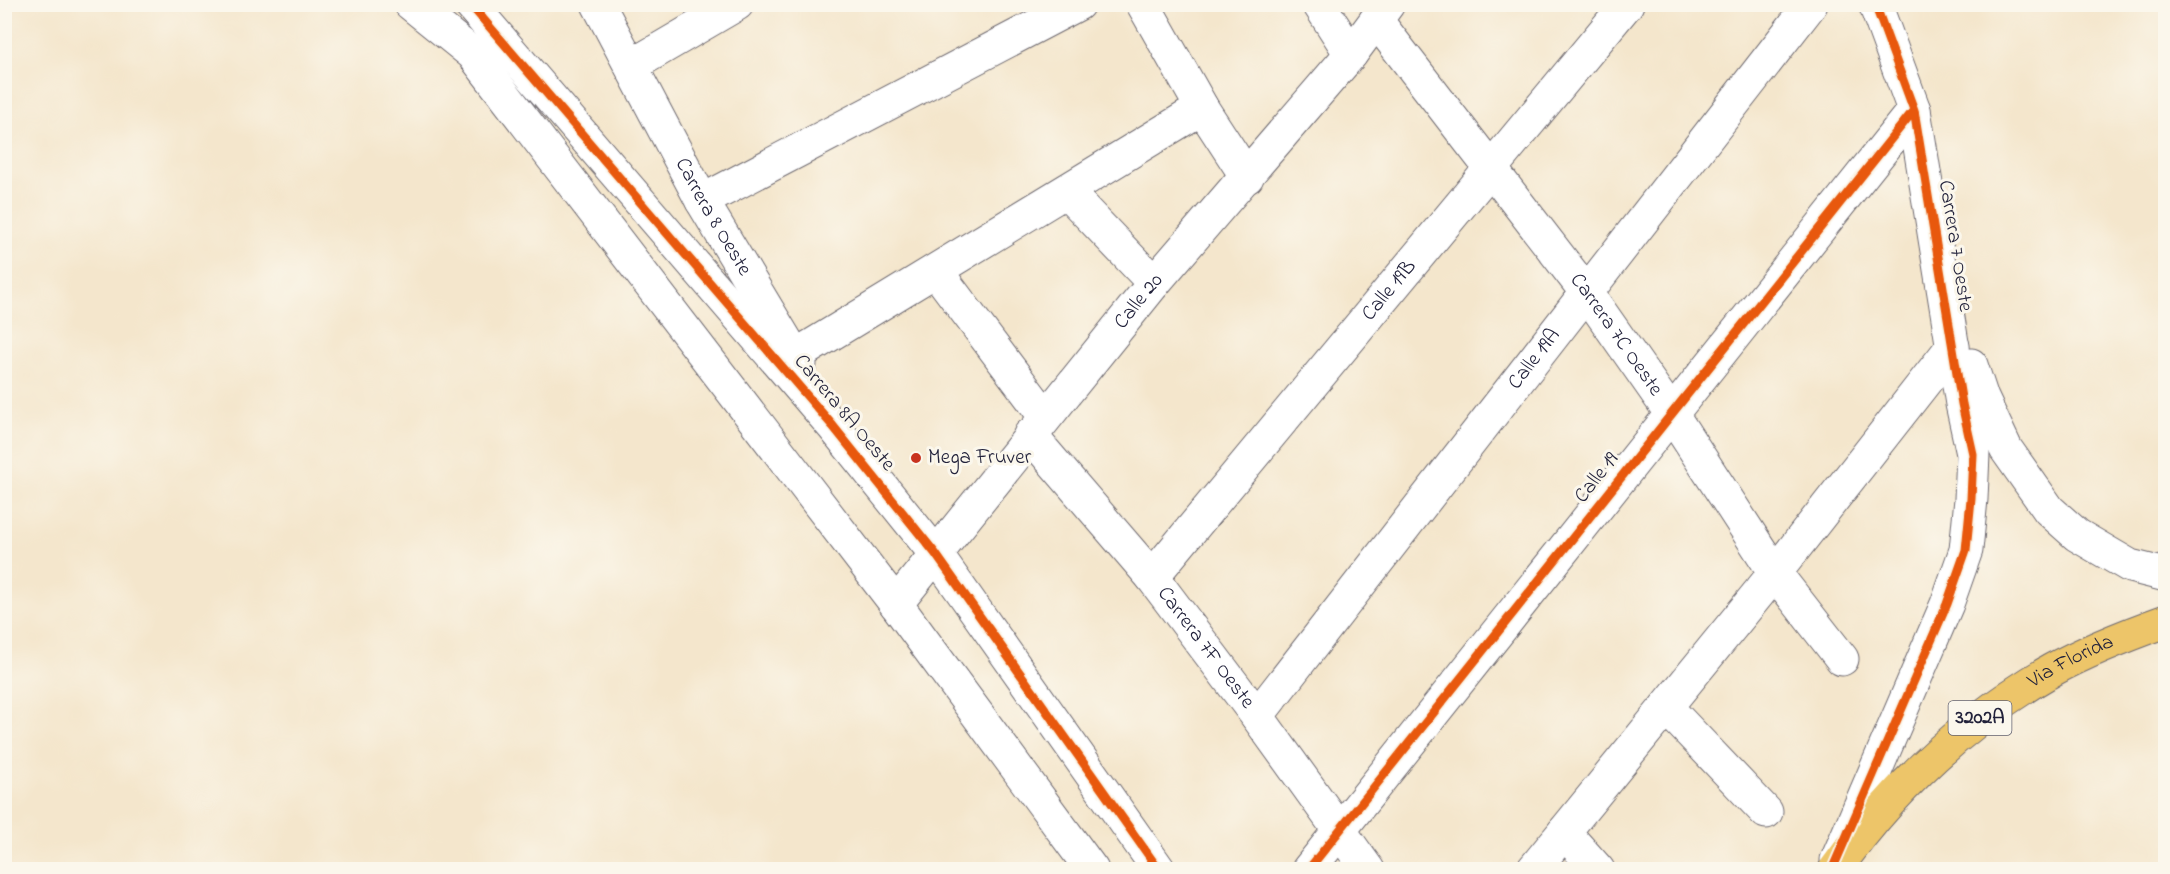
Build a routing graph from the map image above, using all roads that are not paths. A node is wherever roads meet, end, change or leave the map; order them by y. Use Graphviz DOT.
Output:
graph roads {
  1 [pos="411,4"];
  2 [pos="470,4"];
  3 [pos="598,4"];
  4 [pos="737,4"];
  5 [pos="1078,4"];
  6 [pos="1143,4"];
  7 [pos="1319,4"];
  8 [pos="1627,4"];
  9 [pos="1811,4"];
  10 [pos="1875,4"];
  11 [pos="1382,12"];
  12 [pos="1351,54"];
  13 [pos="631,66"];
  14 [pos="1202,108"];
  15 [pos="1914,110"];
  16 [pos="1491,169"];
  17 [pos="1246,177"];
  18 [pos="1067,192"];
  19 [pos="702,201"];
  20 [pos="1940,267"];
  21 [pos="936,271"];
  22 [pos="1154,283"];
  23 [pos="1587,293"];
  24 [pos="1953,346"];
  25 [pos="795,356"];
  26 [pos="1671,413"];
  27 [pos="1038,425"];
  28 [pos="833,426"];
  29 [pos="935,554"];
  30 [pos="1774,573"];
  31 [pos="2166,575"];
  32 [pos="1152,578"];
  33 [pos="896,604"];
  34 [pos="2166,621"];
  35 [pos="1842,659"];
  36 [pos="1666,707"];
  37 [pos="1257,716"];
  38 [pos="1766,812"];
  39 [pos="1341,830"];
  40 [pos="1564,832"];
  41 [pos="1092,870"];
  42 [pos="1159,870"];
  43 [pos="1308,870"];
  44 [pos="1368,870"];
  45 [pos="1533,870"];
  46 [pos="1598,870"];
  47 [pos="1834,870"];
  1 -- 33 [label="street"];
  2 -- 28 [label="street, Carrera 8A Oeste"];
  3 -- 13 [label="street, Carrera 8 Oeste"];
  4 -- 13 [label="street"];
  5 -- 19 [label="street"];
  6 -- 14 [label="street"];
  7 -- 12 [label="street"];
  8 -- 16 [label="street, Calle 19B"];
  9 -- 23 [label="street, Calle 19A"];
  10 -- 15 [label="street, Carrera 7 Oeste"];
  11 -- 12 [label="street, Calle 20"];
  11 -- 16 [label="street, Carrera 7C Oeste"];
  12 -- 17 [label="street, Calle 20"];
  13 -- 19 [label="street, Carrera 8 Oeste"];
  14 -- 17 [label="street"];
  14 -- 18 [label="street"];
  15 -- 20 [label="street, Carrera 7 Oeste"];
  15 -- 26 [label="street, Calle 19"];
  16 -- 23 [label="street, Carrera 7C Oeste"];
  16 -- 32 [label="street, Calle 19B"];
  17 -- 22 [label="street, Calle 20"];
  18 -- 21 [label="street"];
  18 -- 22 [label="street"];
  19 -- 25 [label="street, Carrera 8 Oeste"];
  20 -- 24 [label="street, Carrera 7 Oeste"];
  20 -- 31 [label="street, Carrera 7 Oeste"];
  21 -- 25 [label="street"];
  21 -- 27 [label="street, Carrera 7F Oeste"];
  22 -- 27 [label="street, Calle 20"];
  23 -- 26 [label="street, Carrera 7C Oeste"];
  23 -- 37 [label="street, Calle 19A"];
  24 -- 30 [label="street"];
  24 -- 47 [label="street, Carrera 7 Oeste"];
  25 -- 28 [label="street, Carrera 8 Oeste"];
  26 -- 30 [label="street, Carrera 7C Oeste"];
  26 -- 39 [label="street, Calle 19"];
  27 -- 29 [label="street, Calle 20"];
  27 -- 32 [label="street, Carrera 7F Oeste"];
  28 -- 29 [label="street, Carrera 8A Oeste"];
  29 -- 33 [label="street, Calle 20"];
  29 -- 42 [label="street, Carrera 8A Oeste"];
  30 -- 35 [label="street, Carrera 7C Oeste"];
  30 -- 36 [label="street"];
  32 -- 37 [label="street, Carrera 7F Oeste"];
  33 -- 41 [label="street"];
  34 -- 47 [label="main road, Via Florida / 3202A"];
  36 -- 38 [label="street"];
  36 -- 40 [label="street"];
  37 -- 39 [label="street, Carrera 7F Oeste"];
  39 -- 43 [label="street, Calle 19"];
  39 -- 44 [label="street, Carrera 7F Oeste"];
  40 -- 45 [label="street"];
  40 -- 46 [label="street"];
}
